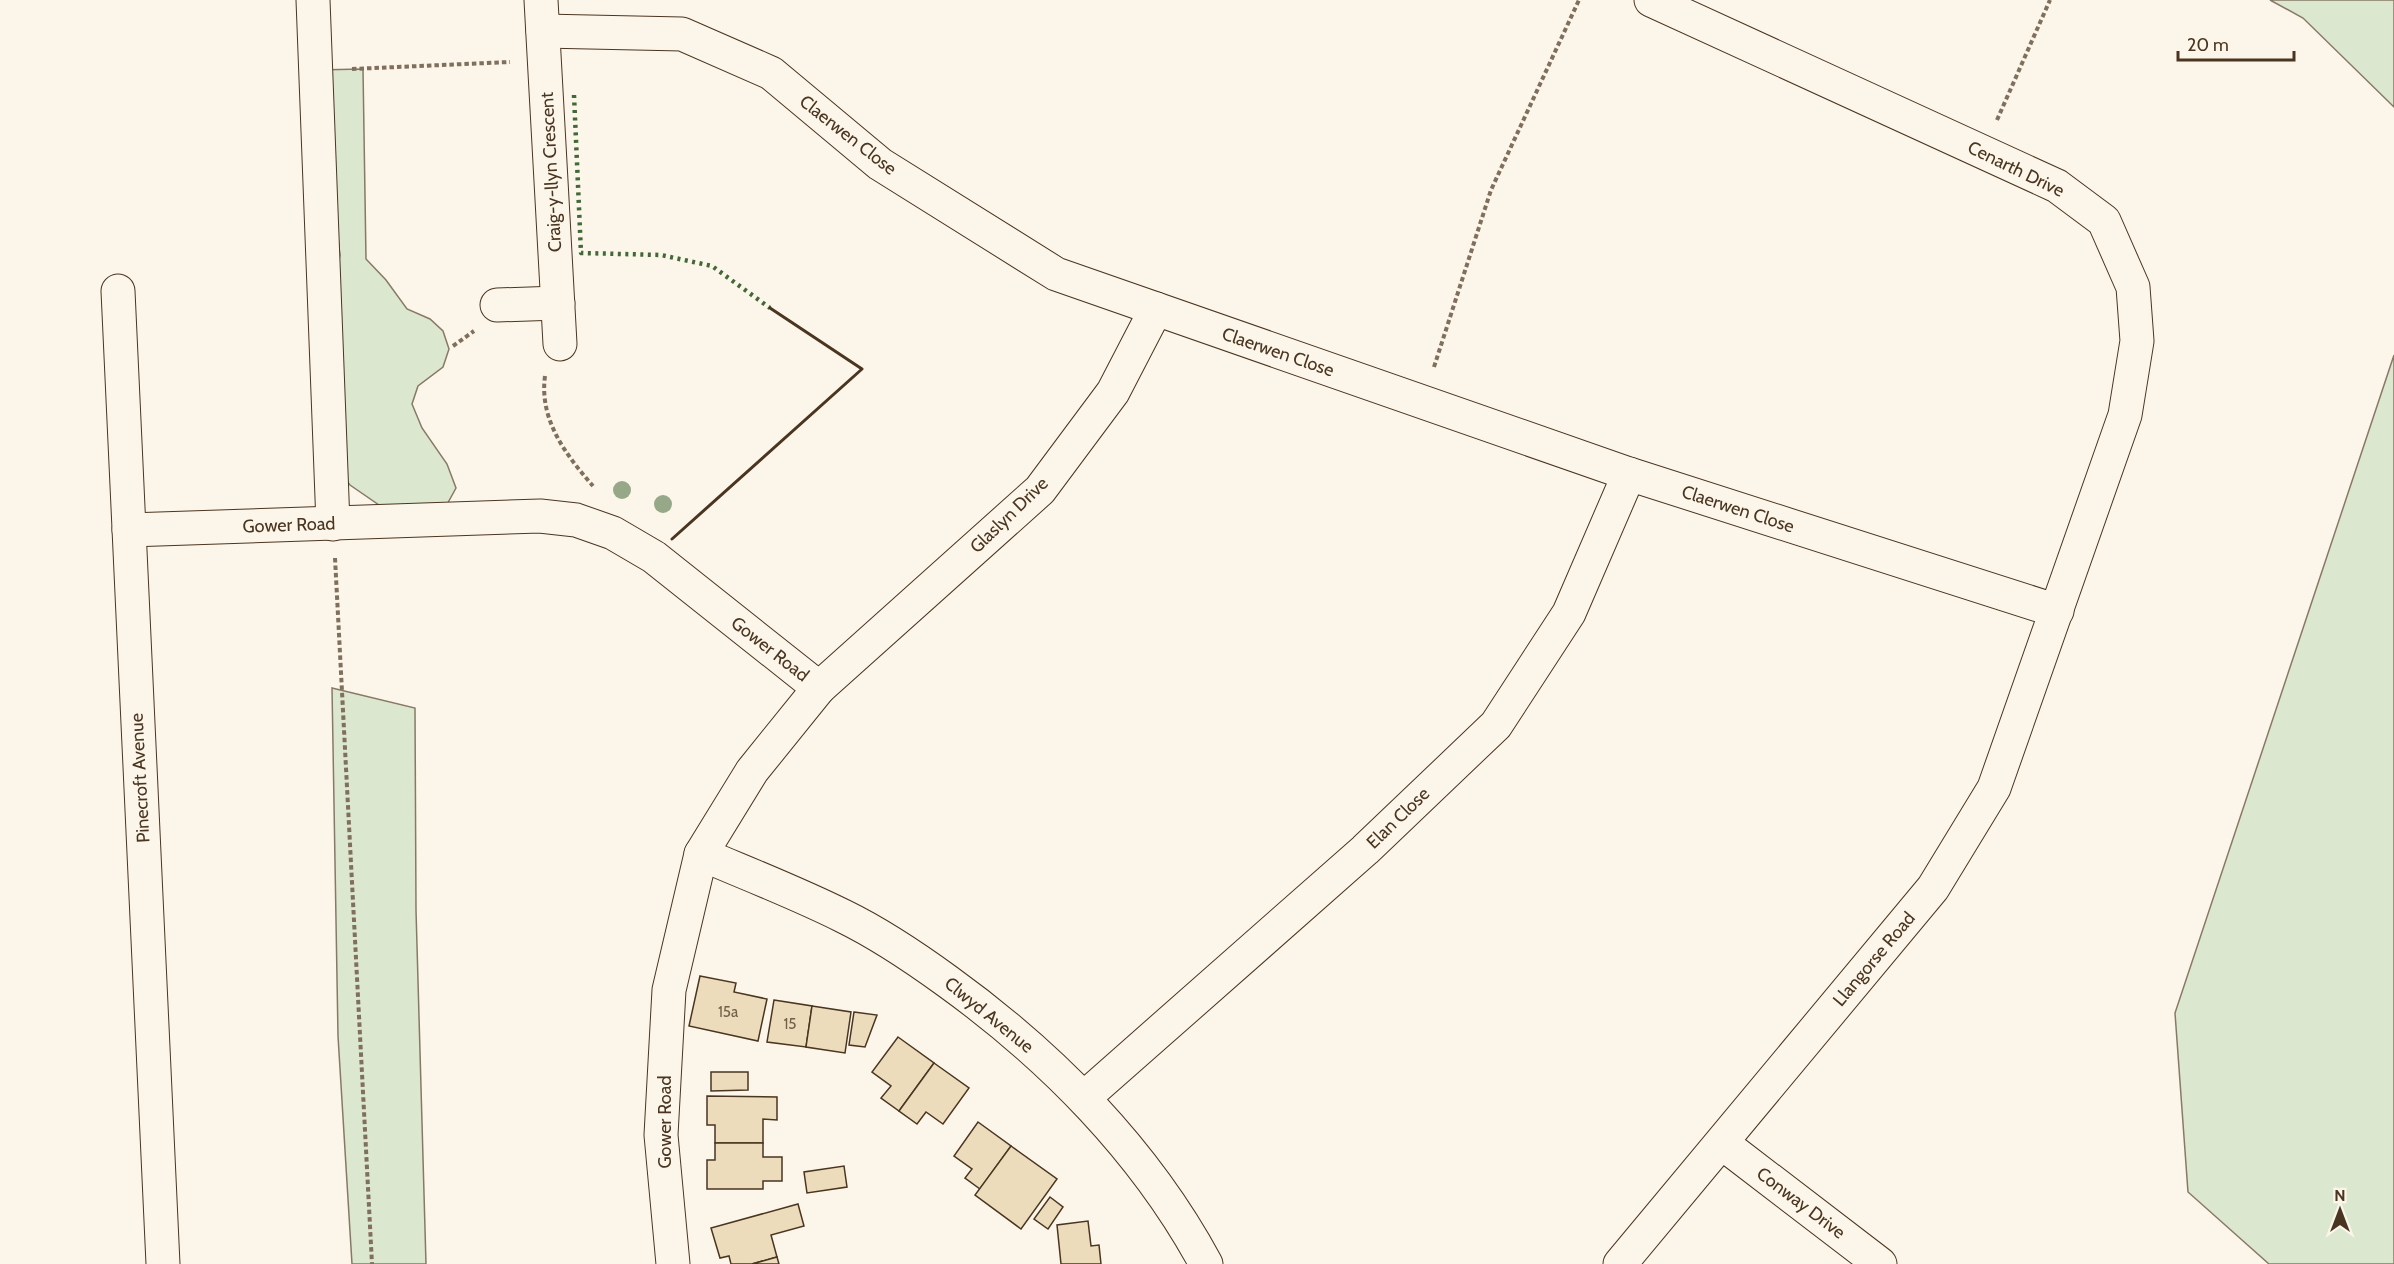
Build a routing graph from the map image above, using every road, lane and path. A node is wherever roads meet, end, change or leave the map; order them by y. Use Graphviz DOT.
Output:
graph roads {
  1 [pos="313,0"];
  2 [pos="1579,0"];
  3 [pos="1651,0"];
  4 [pos="2050,0"];
  5 [pos="543,31"];
  6 [pos="316,70"];
  7 [pos="1983,152"];
  8 [pos="118,291"];
  9 [pos="558,303"];
  10 [pos="497,305"];
  11 [pos="1156,309"];
  12 [pos="560,344"];
  13 [pos="1423,402"];
  14 [pos="1629,474"];
  15 [pos="598,493"];
  16 [pos="333,524"];
  17 [pos="129,530"];
  18 [pos="2057,611"];
  19 [pos="819,688"];
  20 [pos="701,854"];
  21 [pos="1084,1097"];
  22 [pos="1722,1143"];
  23 [pos="163,1264"];
  24 [pos="372,1264"];
  25 [pos="673,1264"];
  26 [pos="1206,1264"];
  27 [pos="1620,1264"];
  28 [pos="1880,1264"];
  1 -- 6 [label="street"];
  2 -- 13 [label="path"];
  3 -- 7 [label="street, Cenarth Drive"];
  4 -- 7 [label="path"];
  5 -- 6 [label="path"];
  5 -- 9 [label="street, Craig-y-llyn Crescent"];
  5 -- 11 [label="street, Claerwen Close"];
  6 -- 16 [label="street"];
  7 -- 18 [label="street, Cenarth Drive"];
  8 -- 17 [label="street, Pinecroft Avenue"];
  9 -- 10 [label="street"];
  9 -- 12 [label="street, Craig-y-llyn Crescent"];
  11 -- 13 [label="street, Claerwen Close"];
  11 -- 19 [label="street, Glaslyn Drive"];
  12 -- 15 [label="path"];
  13 -- 14 [label="street, Claerwen Close"];
  14 -- 18 [label="street, Claerwen Close"];
  14 -- 21 [label="street, Elan Close"];
  16 -- 17 [label="street, Gower Road"];
  16 -- 19 [label="street, Gower Road"];
  16 -- 24 [label="path"];
  17 -- 23 [label="street, Pinecroft Avenue"];
  18 -- 22 [label="street, Llangorse Road"];
  19 -- 20 [label="street, Gower Road"];
  20 -- 21 [label="street, Clwyd Avenue"];
  20 -- 25 [label="street, Gower Road"];
  21 -- 26 [label="street, Clwyd Avenue"];
  22 -- 27 [label="street, Llangorse Road"];
  22 -- 28 [label="street, Conway Drive"];
}
